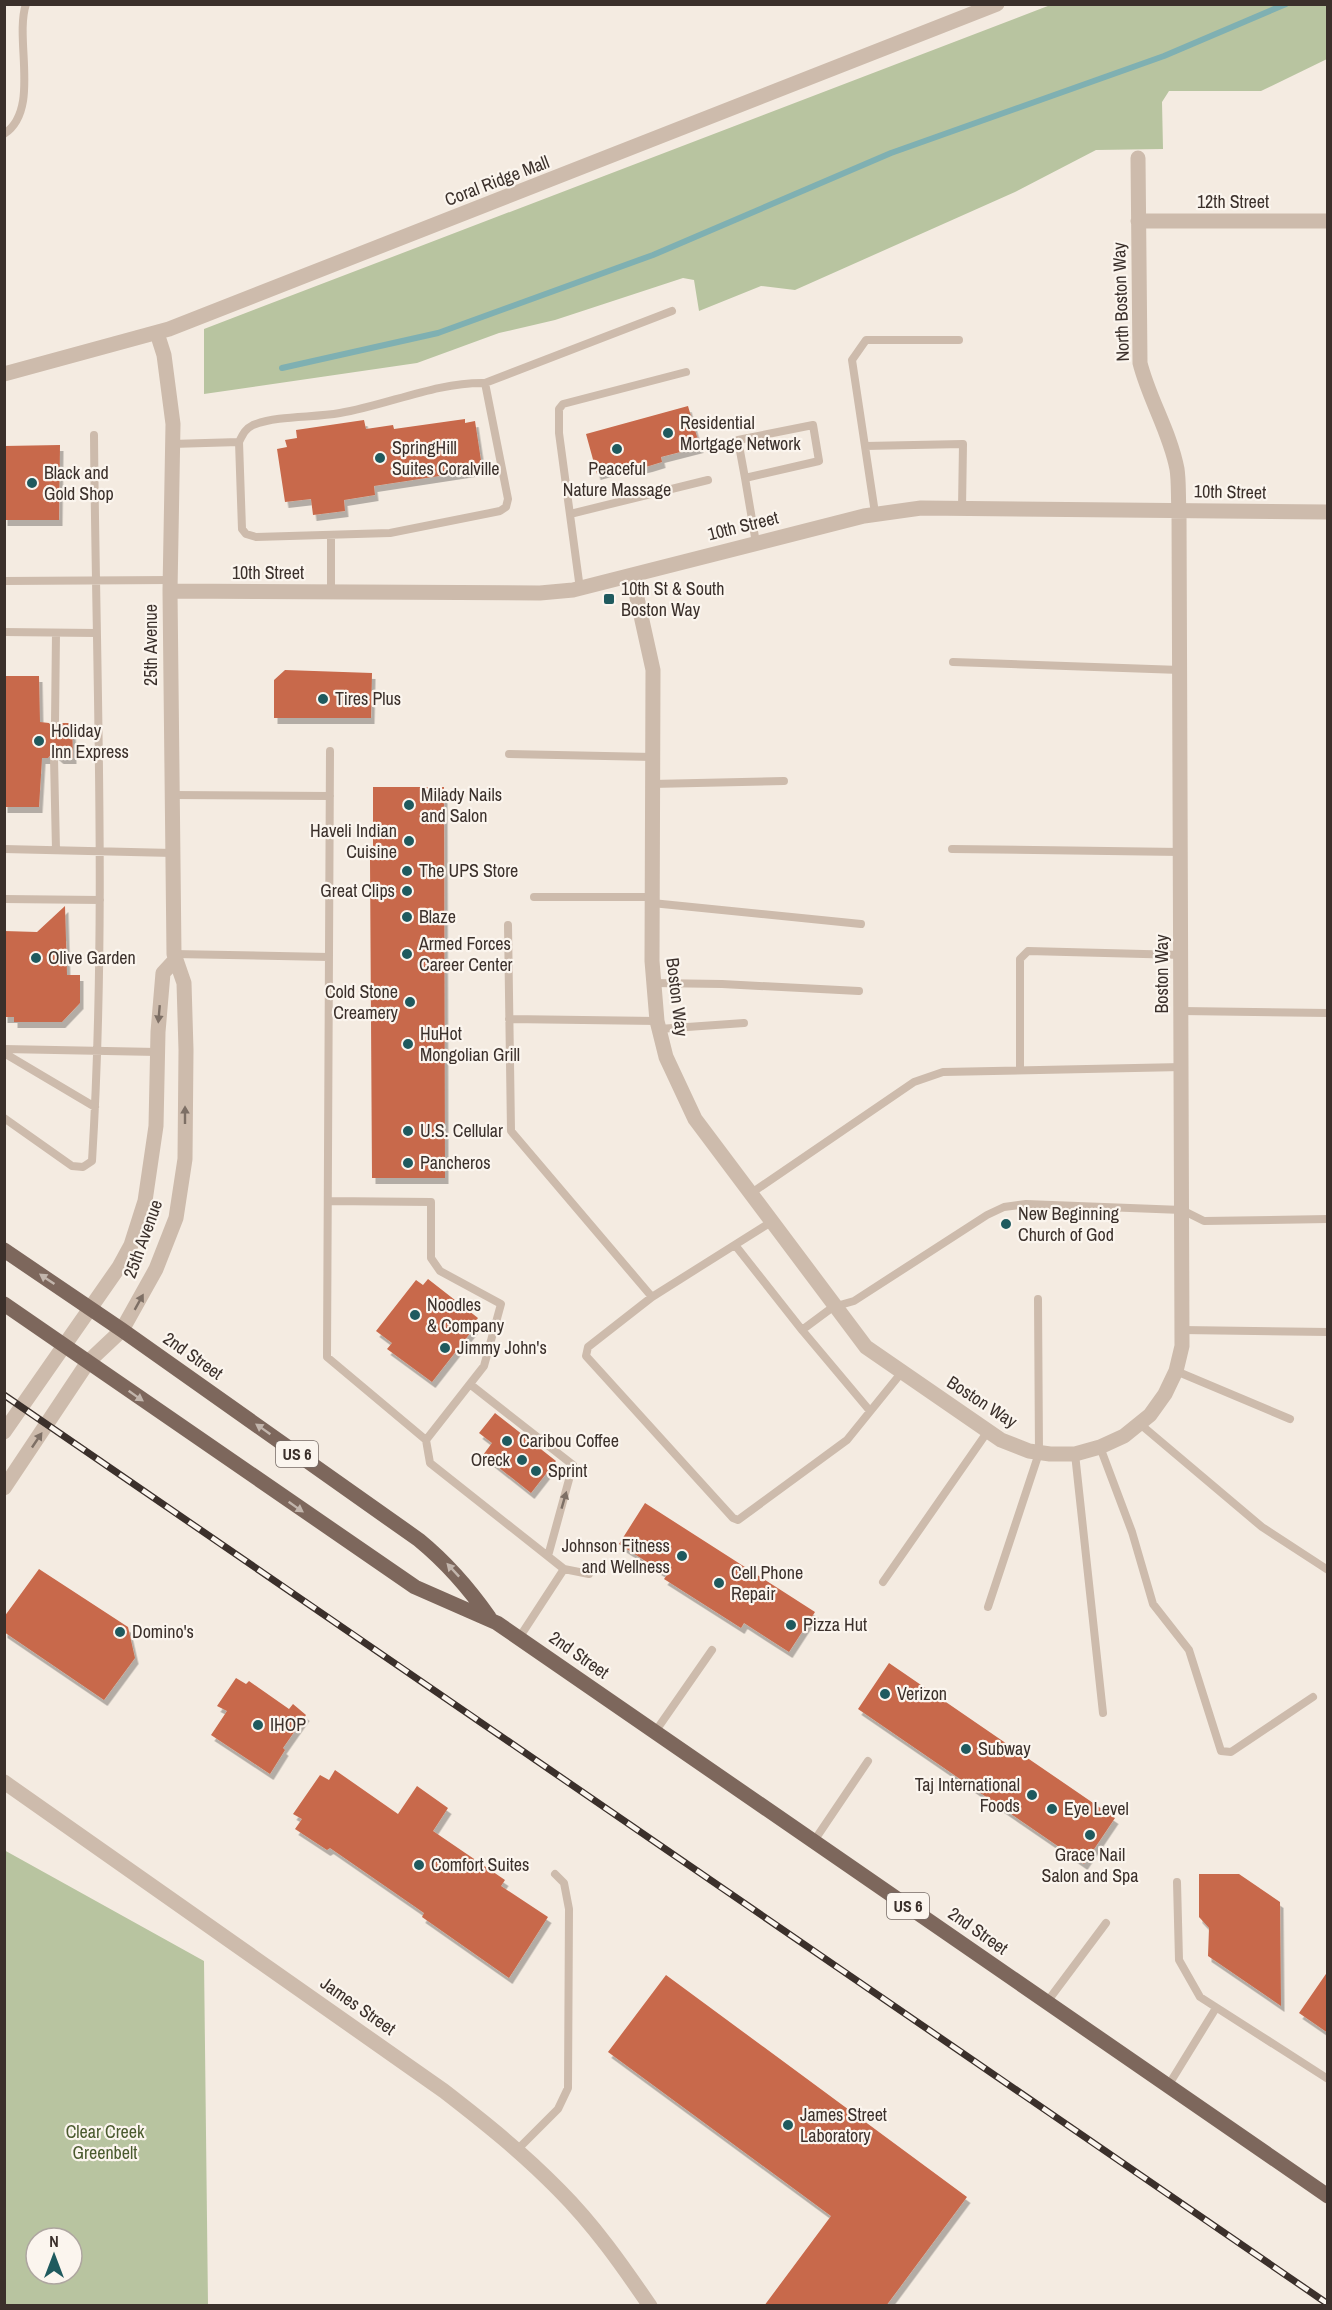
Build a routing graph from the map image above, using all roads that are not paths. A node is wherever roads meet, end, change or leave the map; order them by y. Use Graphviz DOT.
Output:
graph roads {
  1 [pos="26,4"];
  2 [pos="997,4"];
  3 [pos="4,134"];
  4 [pos="1138,158"];
  5 [pos="1138,221"];
  6 [pos="1328,221"];
  7 [pos="672,311"];
  8 [pos="157,333"];
  9 [pos="959,340"];
  10 [pos="686,372"];
  11 [pos="4,374"];
  12 [pos="485,383"];
  13 [pos="94,435"];
  14 [pos="240,442"];
  15 [pos="172,444"];
  16 [pos="865,446"];
  17 [pos="745,478"];
  18 [pos="708,480"];
  19 [pos="962,508"];
  20 [pos="1179,511"];
  21 [pos="1328,512"];
  22 [pos="875,513"];
  23 [pos="570,514"];
  24 [pos="331,535"];
  25 [pos="756,543"];
  26 [pos="632,575"];
  27 [pos="96,580"];
  28 [pos="4,581"];
  29 [pos="170,586"];
  30 [pos="580,589"];
  31 [pos="331,592"];
  32 [pos="4,632"];
  33 [pos="56,633"];
  34 [pos="96,633"];
  35 [pos="952,662"];
  36 [pos="1180,670"];
  37 [pos="55,723"];
  38 [pos="330,751"];
  39 [pos="509,754"];
  40 [pos="54,758"];
  41 [pos="653,758"];
  42 [pos="784,781"];
  43 [pos="652,784"];
  44 [pos="172,795"];
  45 [pos="330,796"];
  46 [pos="4,849"];
  47 [pos="951,849"];
  48 [pos="56,850"];
  49 [pos="100,851"];
  50 [pos="1181,852"];
  51 [pos="173,853"];
  52 [pos="534,897"];
  53 [pos="4,899"];
  54 [pos="100,900"];
  55 [pos="652,900"];
  56 [pos="861,924"];
  57 [pos="508,925"];
  58 [pos="1182,955"];
  59 [pos="174,957"];
  60 [pos="329,957"];
  61 [pos="654,983"];
  62 [pos="859,991"];
  63 [pos="1182,1011"];
  64 [pos="1328,1013"];
  65 [pos="509,1019"];
  66 [pos="744,1023"];
  67 [pos="658,1025"];
  68 [pos="4,1051"];
  69 [pos="98,1051"];
  70 [pos="157,1052"];
  71 [pos="1182,1067"];
  72 [pos="1020,1070"];
  73 [pos="95,1107"];
  74 [pos="4,1118"];
  75 [pos="750,1194"];
  76 [pos="328,1201"];
  77 [pos="1182,1210"];
  78 [pos="1328,1219"];
  79 [pos="771,1222"];
  80 [pos="735,1245"];
  81 [pos="4,1250"];
  82 [pos="652,1298"];
  83 [pos="1038,1299"];
  84 [pos="4,1304"];
  85 [pos="833,1307"];
  86 [pos="90,1308"];
  87 [pos="122,1330"];
  88 [pos="802,1330"];
  89 [pos="1182,1330"];
  90 [pos="1328,1332"];
  91 [pos="64,1346"];
  92 [pos="88,1362"];
  93 [pos="1176,1371"];
  94 [pos="902,1372"];
  95 [pos="471,1385"];
  96 [pos="870,1411"];
  97 [pos="1290,1419"];
  98 [pos="1140,1424"];
  99 [pos="988,1431"];
  100 [pos="4,1432"];
  101 [pos="426,1440"];
  102 [pos="1100,1447"];
  103 [pos="1039,1453"];
  104 [pos="1075,1454"];
  105 [pos="4,1488"];
  106 [pos="548,1556"];
  107 [pos="564,1569"];
  108 [pos="1328,1570"];
  109 [pos="589,1574"];
  110 [pos="883,1582"];
  111 [pos="988,1607"];
  112 [pos="489,1617"];
  113 [pos="519,1638"];
  114 [pos="712,1650"];
  115 [pos="1313,1697"];
  116 [pos="1103,1713"];
  117 [pos="656,1732"];
  118 [pos="868,1761"];
  119 [pos="4,1782"];
  120 [pos="814,1841"];
  121 [pos="555,1874"];
  122 [pos="1177,1882"];
  123 [pos="1106,1923"];
  124 [pos="1047,2002"];
  125 [pos="1216,2008"];
  126 [pos="1328,2079"];
  127 [pos="1168,2086"];
  128 [pos="517,2150"];
  129 [pos="1328,2196"];
  130 [pos="650,2306"];
  1 -- 3 [label="lane"];
  2 -- 8 [label="street, Coral Ridge Mall"];
  4 -- 5 [label="street, North Boston Way"];
  5 -- 6 [label="street, 12th Street"];
  5 -- 20 [label="street, North Boston Way"];
  7 -- 12 [label="lane"];
  8 -- 11 [label="street, Coral Ridge Mall"];
  8 -- 15 [label="street, 25th Avenue"];
  9 -- 16 [label="lane"];
  10 -- 23 [label="lane"];
  12 -- 14 [label="lane"];
  12 -- 24 [label="lane"];
  13 -- 27 [label="lane"];
  14 -- 15 [label="lane"];
  14 -- 24 [label="lane"];
  15 -- 29 [label="street, 25th Avenue"];
  16 -- 19 [label="lane"];
  16 -- 22 [label="lane"];
  17 -- 17 [label="lane"];
  17 -- 25 [label="lane"];
  18 -- 23 [label="lane"];
  19 -- 20 [label="street, 10th Street"];
  19 -- 22 [label="street, 10th Street"];
  20 -- 21 [label="street, 10th Street"];
  20 -- 36 [label="street, Boston Way"];
  22 -- 25 [label="street, 10th Street"];
  23 -- 30 [label="lane"];
  24 -- 31 [label="lane"];
  25 -- 26 [label="street, 10th Street"];
  26 -- 30 [label="street, 10th Street"];
  26 -- 41 [label="street, Boston Way"];
  27 -- 28 [label="lane"];
  27 -- 29 [label="lane"];
  27 -- 34 [label="lane"];
  29 -- 31 [label="street, 10th Street"];
  29 -- 44 [label="street, 25th Avenue"];
  30 -- 31 [label="street, 10th Street"];
  32 -- 33 [label="lane"];
  33 -- 34 [label="lane"];
  33 -- 37 [label="lane"];
  34 -- 49 [label="lane"];
  35 -- 36 [label="lane"];
  36 -- 50 [label="street, Boston Way"];
  38 -- 45 [label="lane"];
  39 -- 41 [label="lane"];
  40 -- 48 [label="lane"];
  41 -- 43 [label="street, Boston Way"];
  42 -- 43 [label="lane"];
  43 -- 55 [label="street, Boston Way"];
  44 -- 45 [label="lane"];
  44 -- 51 [label="street, 25th Avenue"];
  45 -- 60 [label="lane"];
  46 -- 48 [label="lane"];
  47 -- 50 [label="lane"];
  48 -- 49 [label="lane"];
  49 -- 51 [label="lane"];
  49 -- 54 [label="lane"];
  50 -- 58 [label="street, Boston Way"];
  51 -- 59 [label="street, 25th Avenue"];
  52 -- 55 [label="lane"];
  53 -- 54 [label="lane"];
  54 -- 69 [label="lane"];
  55 -- 56 [label="lane"];
  55 -- 61 [label="street, Boston Way"];
  57 -- 65 [label="lane"];
  58 -- 63 [label="street, Boston Way"];
  58 -- 72 [label="lane"];
  59 -- 60 [label="lane"];
  59 -- 70 [label="street, 25th Avenue, one-way"];
  87 -- 59 [label="street, 25th Avenue, one-way"];
  60 -- 76 [label="lane"];
  61 -- 62 [label="lane"];
  61 -- 67 [label="street, Boston Way"];
  63 -- 64 [label="lane"];
  63 -- 71 [label="street, Boston Way"];
  65 -- 67 [label="lane"];
  65 -- 82 [label="lane"];
  66 -- 67 [label="lane"];
  67 -- 75 [label="street, Boston Way"];
  68 -- 69 [label="lane"];
  68 -- 73 [label="lane"];
  69 -- 70 [label="lane"];
  69 -- 73 [label="lane"];
  70 -- 86 [label="street, 25th Avenue"];
  71 -- 72 [label="lane"];
  71 -- 77 [label="street, Boston Way"];
  72 -- 75 [label="lane"];
  73 -- 74 [label="lane"];
  75 -- 79 [label="street, Boston Way"];
  76 -- 95 [label="lane"];
  76 -- 101 [label="lane"];
  77 -- 78 [label="lane"];
  77 -- 85 [label="lane"];
  77 -- 89 [label="street, Boston Way"];
  79 -- 80 [label="lane"];
  79 -- 85 [label="street, Boston Way"];
  80 -- 82 [label="lane"];
  80 -- 88 [label="lane"];
  86 -- 81 [label="main road, 2nd Street / US 6, one-way"];
  82 -- 96 [label="lane"];
  83 -- 103 [label="lane"];
  84 -- 91 [label="main road, 2nd Street / US 6"];
  85 -- 88 [label="lane"];
  85 -- 94 [label="street, Boston Way"];
  86 -- 87 [label="main road, 2nd Street / US 6"];
  86 -- 91 [label="street, 25th Avenue"];
  87 -- 92 [label="street, 25th Avenue"];
  112 -- 87 [label="main road, 2nd Street / US 6, one-way"];
  88 -- 96 [label="lane"];
  89 -- 90 [label="lane"];
  89 -- 93 [label="street, Boston Way"];
  91 -- 92 [label="main road, 2nd Street / US 6"];
  91 -- 100 [label="street, 25th Avenue"];
  105 -- 92 [label="street, 25th Avenue, one-way"];
  92 -- 112 [label="main road, 2nd Street / US 6, one-way"];
  93 -- 97 [label="lane"];
  93 -- 98 [label="street, Boston Way"];
  94 -- 96 [label="lane"];
  94 -- 99 [label="street, Boston Way"];
  95 -- 101 [label="lane"];
  106 -- 95 [label="lane, one-way"];
  98 -- 102 [label="street, Boston Way"];
  98 -- 108 [label="lane"];
  99 -- 103 [label="street, Boston Way"];
  99 -- 110 [label="lane"];
  101 -- 106 [label="lane"];
  102 -- 104 [label="street, Boston Way"];
  102 -- 115 [label="lane"];
  103 -- 104 [label="street, Boston Way"];
  103 -- 111 [label="lane"];
  104 -- 116 [label="lane"];
  106 -- 107 [label="lane"];
  107 -- 109 [label="lane"];
  107 -- 113 [label="lane"];
  112 -- 113 [label="main road, 2nd Street / US 6"];
  113 -- 117 [label="main road, 2nd Street / US 6"];
  114 -- 117 [label="lane"];
  117 -- 120 [label="main road, 2nd Street / US 6"];
  118 -- 120 [label="lane"];
  119 -- 128 [label="street, James Street"];
  120 -- 124 [label="main road, 2nd Street / US 6"];
  121 -- 128 [label="lane"];
  122 -- 125 [label="lane"];
  123 -- 124 [label="lane"];
  124 -- 127 [label="main road, 2nd Street / US 6"];
  125 -- 126 [label="lane"];
  125 -- 127 [label="lane"];
  127 -- 129 [label="main road, 2nd Street / US 6"];
  128 -- 130 [label="street, James Street"];
}
